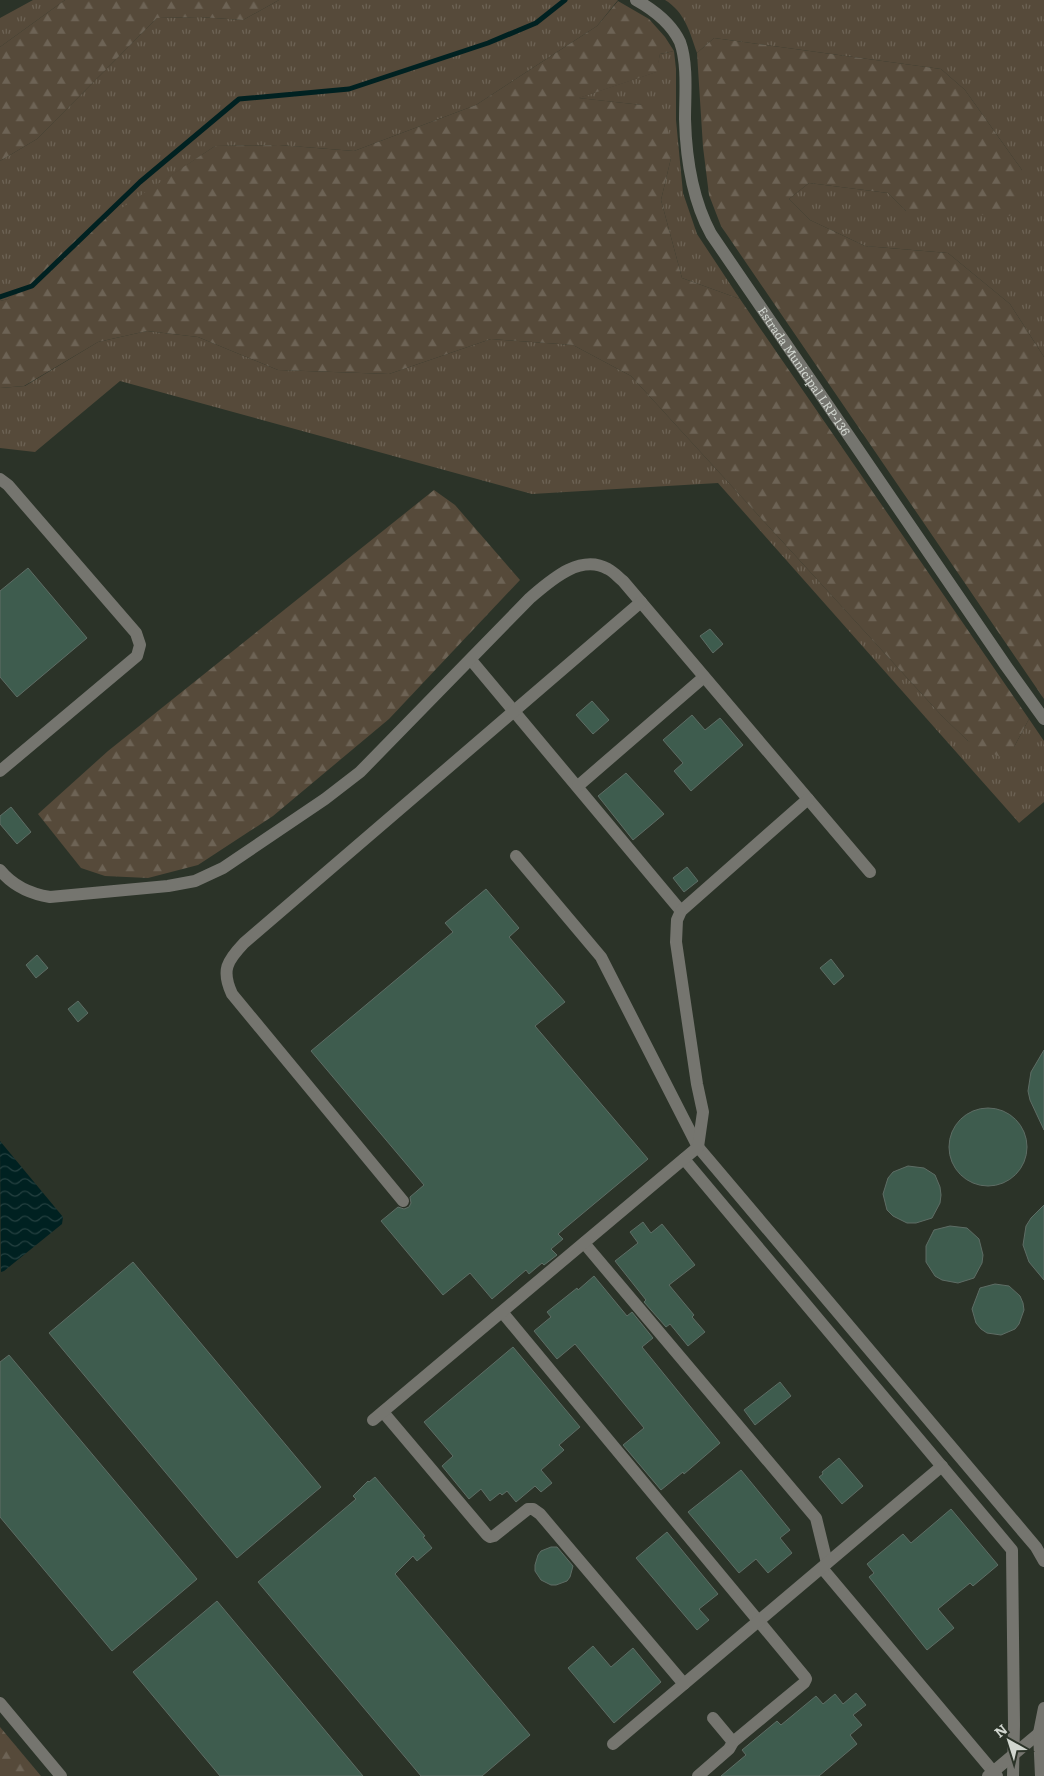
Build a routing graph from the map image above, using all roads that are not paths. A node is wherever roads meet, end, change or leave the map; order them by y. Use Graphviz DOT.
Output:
graph roads {
  1 [pos="636,0"];
  2 [pos="0,479"];
  3 [pos="641,602"];
  4 [pos="471,660"];
  5 [pos="704,677"];
  6 [pos="514,711"];
  7 [pos="1044,719"];
  8 [pos="0,771"];
  9 [pos="578,786"];
  10 [pos="808,799"];
  11 [pos="516,856"];
  12 [pos="0,870"];
  13 [pos="870,872"];
  14 [pos="681,911"];
  15 [pos="698,1147"];
  16 [pos="684,1159"];
  17 [pos="403,1201"];
  18 [pos="584,1243"];
  19 [pos="502,1312"];
  20 [pos="942,1466"];
  21 [pos="1044,1561"];
  22 [pos="824,1565"];
  23 [pos="759,1621"];
  24 [pos="684,1684"];
  25 [pos="0,1703"];
  26 [pos="1044,1708"];
  27 [pos="713,1718"];
  28 [pos="1042,1731"];
  29 [pos="734,1742"];
  30 [pos="613,1744"];
  31 [pos="1013,1754"];
  32 [pos="994,1775"];
  33 [pos="61,1776"];
  34 [pos="698,1776"];
  35 [pos="1013,1776"];
  36 [pos="1040,1776"];
  1 -- 7 [label="street, Estrada Municipal LRP-136"];
  2 -- 8 [label="street"];
  3 -- 4 [label="street"];
  3 -- 5 [label="street"];
  3 -- 6 [label="street"];
  4 -- 6 [label="street"];
  4 -- 12 [label="street"];
  5 -- 9 [label="street"];
  5 -- 10 [label="street"];
  6 -- 9 [label="street"];
  6 -- 17 [label="street"];
  9 -- 14 [label="street"];
  10 -- 13 [label="street"];
  10 -- 14 [label="street"];
  11 -- 15 [label="street"];
  14 -- 15 [label="street"];
  15 -- 16 [label="street"];
  15 -- 21 [label="street"];
  16 -- 18 [label="street"];
  16 -- 20 [label="street"];
  18 -- 19 [label="street"];
  18 -- 22 [label="street"];
  19 -- 23 [label="street"];
  19 -- 24 [label="street"];
  20 -- 22 [label="street"];
  20 -- 31 [label="street"];
  22 -- 23 [label="street"];
  22 -- 32 [label="street"];
  23 -- 24 [label="street"];
  23 -- 29 [label="street"];
  24 -- 30 [label="street"];
  25 -- 33 [label="street"];
  26 -- 28 [label="street"];
  27 -- 29 [label="street"];
  28 -- 31 [label="street"];
  28 -- 36 [label="street"];
  29 -- 34 [label="street"];
  31 -- 32 [label="street"];
  31 -- 35 [label="street"];
}
